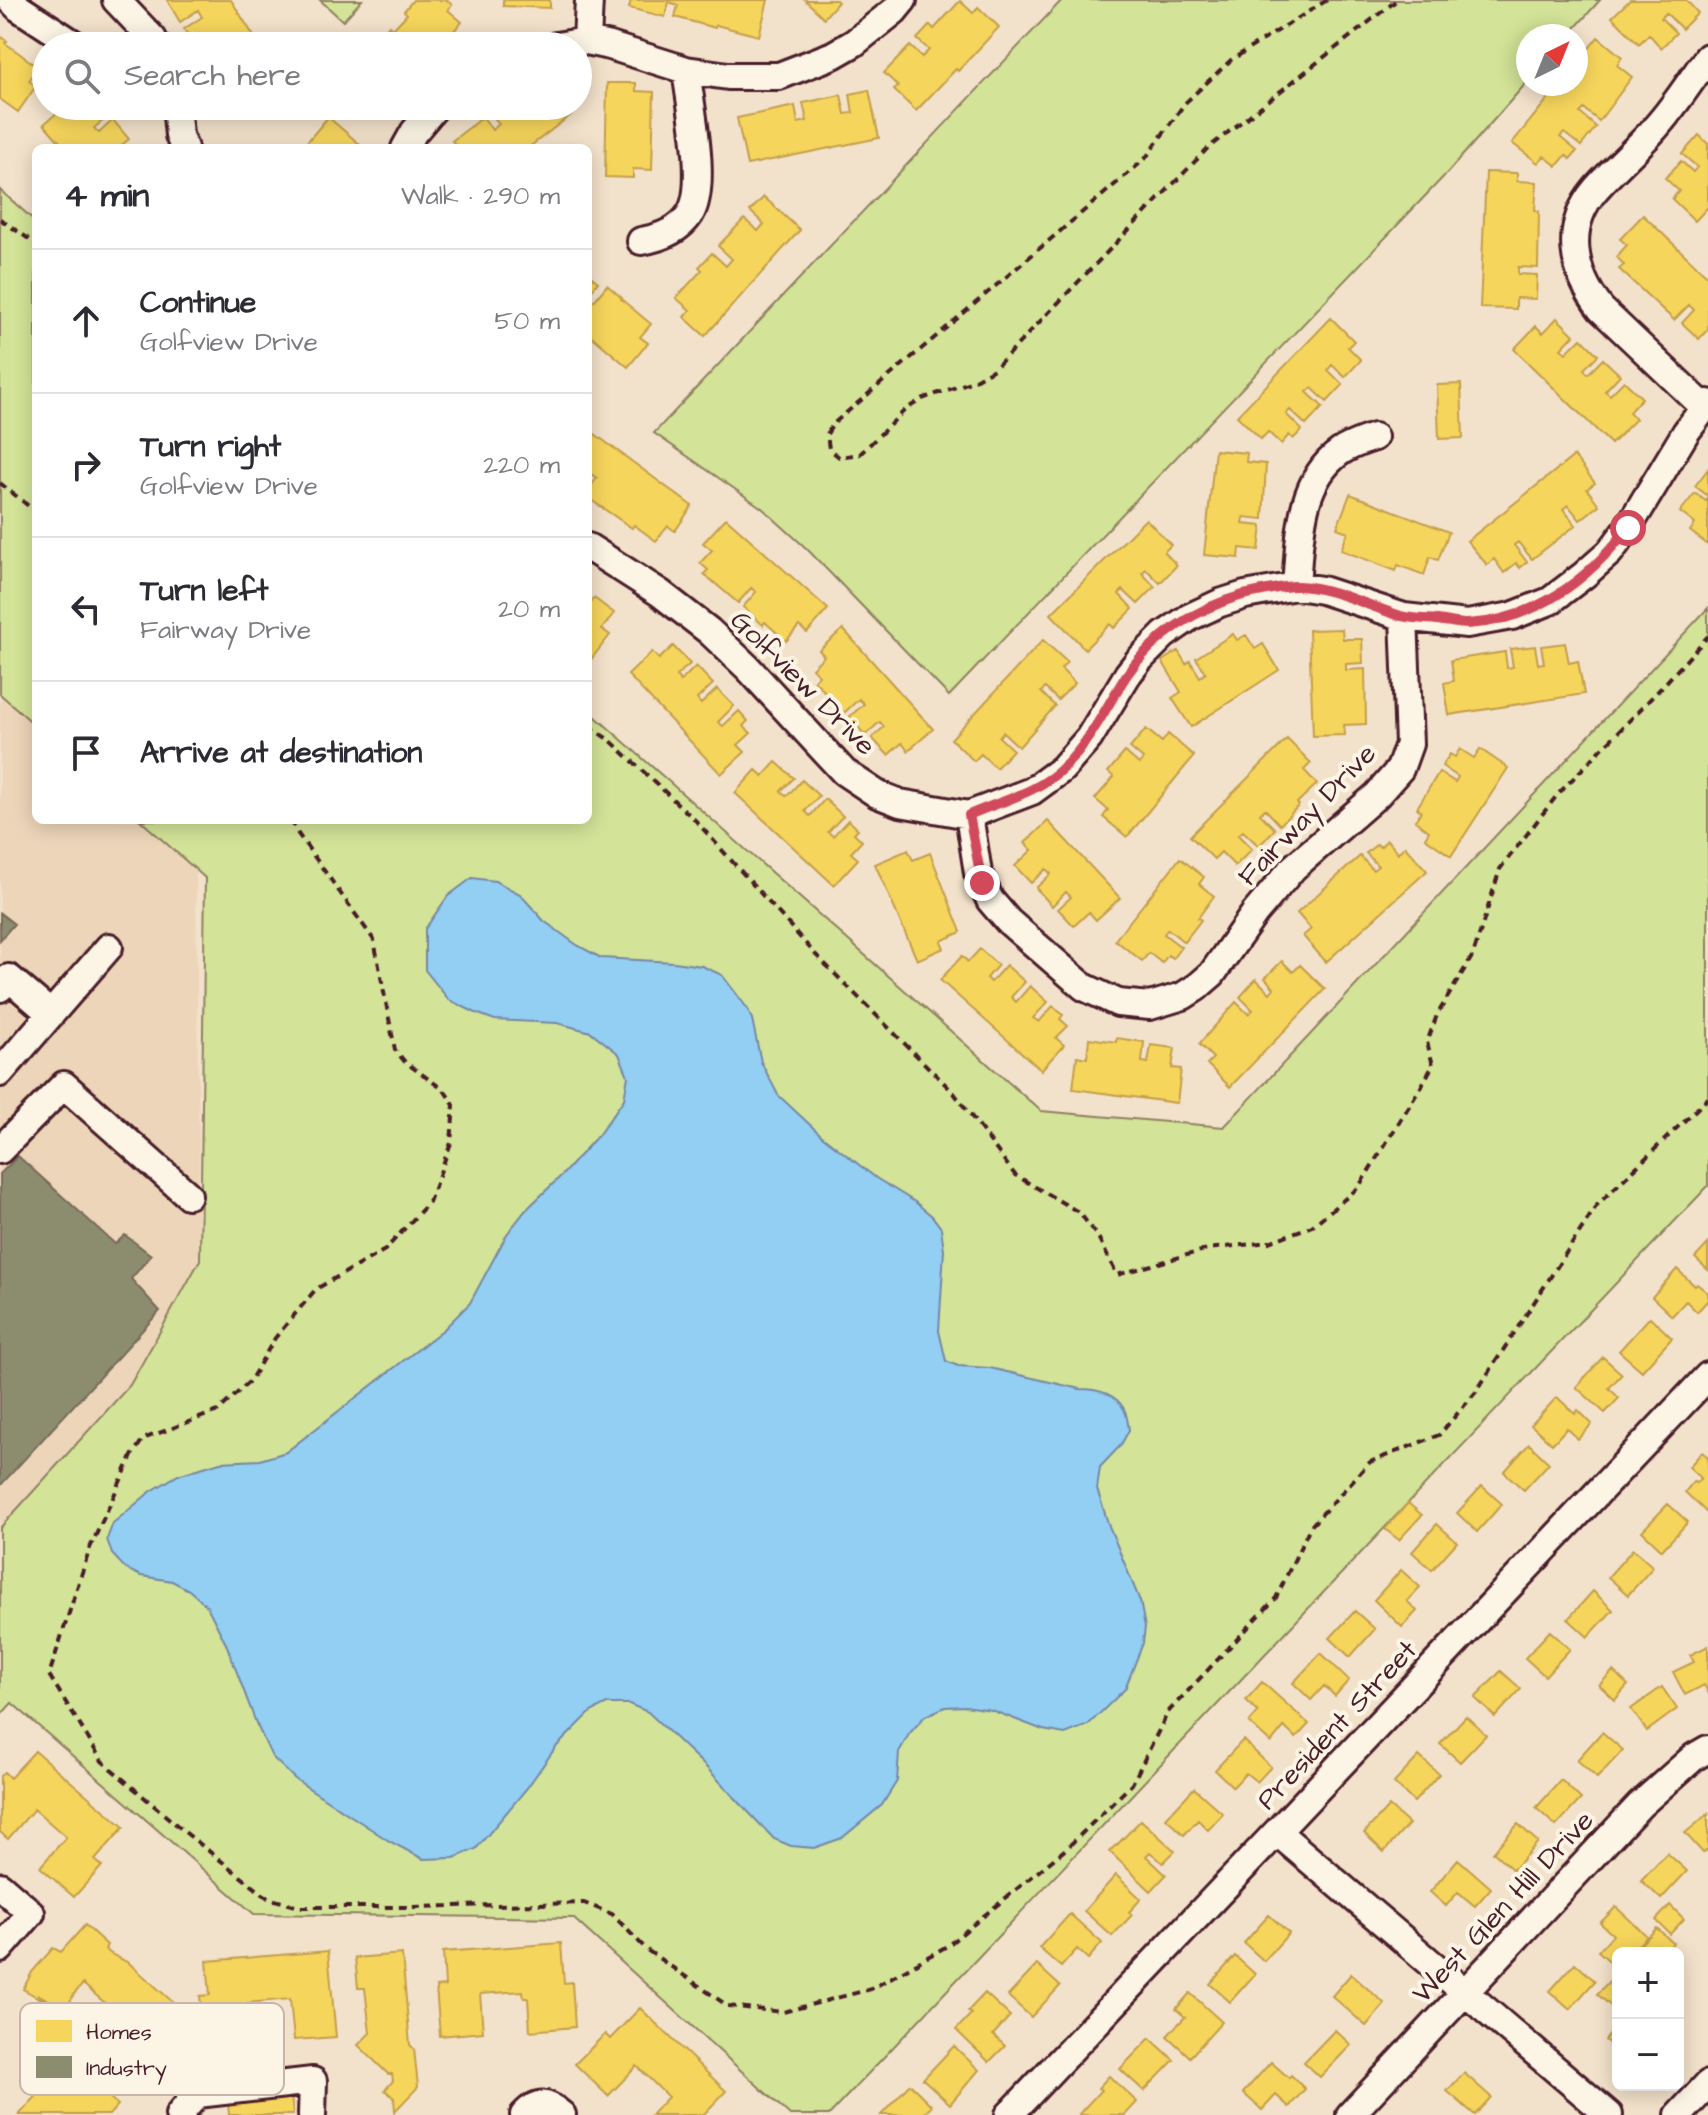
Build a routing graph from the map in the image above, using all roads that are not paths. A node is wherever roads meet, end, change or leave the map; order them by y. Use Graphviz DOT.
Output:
graph roads {
  1 [pos="11,0"];
  2 [pos="116,0"];
  3 [pos="589,0"];
  4 [pos="903,0"];
  5 [pos="56,32"];
  6 [pos="146,32"];
  7 [pos="587,32"];
  8 [pos="592,42"];
  9 [pos="1708,57"];
  10 [pos="686,70"];
  11 [pos="177,120"];
  12 [pos="424,120"];
  13 [pos="182,144"];
  14 [pos="407,144"];
  15 [pos="641,241"];
  16 [pos="1706,404"];
  17 [pos="1374,437"];
  18 [pos="592,550"];
  19 [pos="1296,586"];
  20 [pos="1404,617"];
  21 [pos="969,815"];
  22 [pos="109,947"];
  23 [pos="0,988"];
  24 [pos="51,1014"];
  25 [pos="0,1073"];
  26 [pos="0,1150"];
  27 [pos="188,1195"];
  28 [pos="1708,1376"];
  29 [pos="1708,1749"];
  30 [pos="1277,1832"];
  31 [pos="0,1886"];
  32 [pos="0,1949"];
  33 [pos="1466,1993"];
  34 [pos="284,2084"];
  35 [pos="1708,2084"];
  36 [pos="196,2095"];
  37 [pos="179,2115"];
  38 [pos="312,2115"];
  39 [pos="524,2115"];
  40 [pos="562,2115"];
  41 [pos="1009,2115"];
  42 [pos="1350,2115"];
  43 [pos="1609,2115"];
  44 [pos="1679,2115"];
  1 -- 5 [label="street"];
  2 -- 6 [label="street"];
  3 -- 7 [label="street"];
  4 -- 10 [label="street"];
  8 -- 10 [label="street"];
  9 -- 16 [label="street"];
  10 -- 15 [label="street"];
  11 -- 13 [label="street"];
  12 -- 14 [label="street"];
  16 -- 20 [label="street"];
  17 -- 19 [label="street"];
  18 -- 21 [label="street, Golfview Drive"];
  19 -- 20 [label="street"];
  19 -- 21 [label="street"];
  20 -- 21 [label="street, Fairway Drive"];
  22 -- 24 [label="street"];
  23 -- 24 [label="street"];
  24 -- 25 [label="street"];
  26 -- 27 [label="street"];
  28 -- 30 [label="street, President Street"];
  29 -- 33 [label="street, West Glen Hill Drive"];
  30 -- 33 [label="street"];
  30 -- 41 [label="street, President Street"];
  31 -- 32 [label="street"];
  33 -- 42 [label="street, West Glen Hill Drive"];
  33 -- 43 [label="street"];
  34 -- 38 [label="street"];
  35 -- 44 [label="street"];
  36 -- 37 [label="street"];
  39 -- 40 [label="street"];
}
